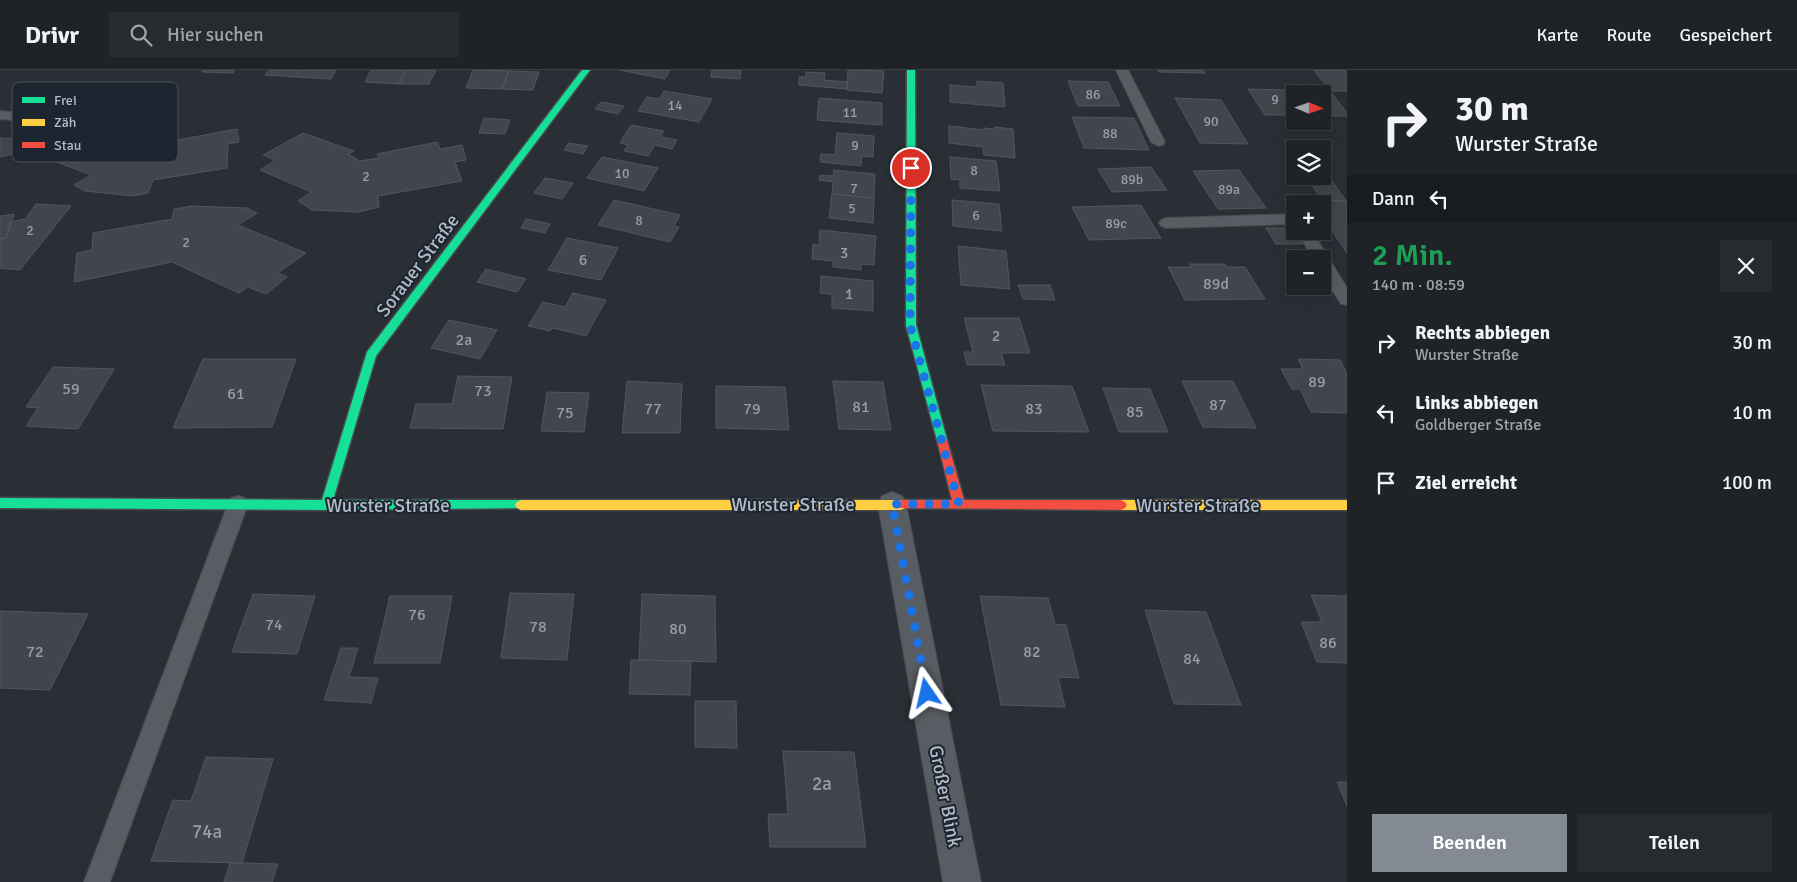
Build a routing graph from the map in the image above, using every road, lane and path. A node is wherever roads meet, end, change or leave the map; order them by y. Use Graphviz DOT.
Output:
graph roads {
  1 [pos="586,70"];
  2 [pos="911,70"];
  3 [pos="1122,70"];
  4 [pos="1158,142"];
  5 [pos="1286,219"];
  6 [pos="1166,223"];
  7 [pos="1331,274"];
  8 [pos="1347,300"];
  9 [pos="0,503"];
  10 [pos="238,504"];
  11 [pos="892,504"];
  12 [pos="959,504"];
  13 [pos="326,505"];
  14 [pos="1347,506"];
  15 [pos="97,882"];
  16 [pos="962,882"];
  1 -- 13 [label="street, Sorauer Straße"];
  2 -- 12 [label="street"];
  3 -- 4 [label="lane"];
  5 -- 6 [label="lane"];
  7 -- 8 [label="lane"];
  9 -- 10 [label="street, Wurster Straße"];
  10 -- 13 [label="street, Wurster Straße"];
  10 -- 15 [label="lane"];
  11 -- 12 [label="street, Wurster Straße"];
  11 -- 13 [label="street, Wurster Straße"];
  11 -- 16 [label="street, Großer Blink"];
  12 -- 14 [label="street, Wurster Straße"];
}
